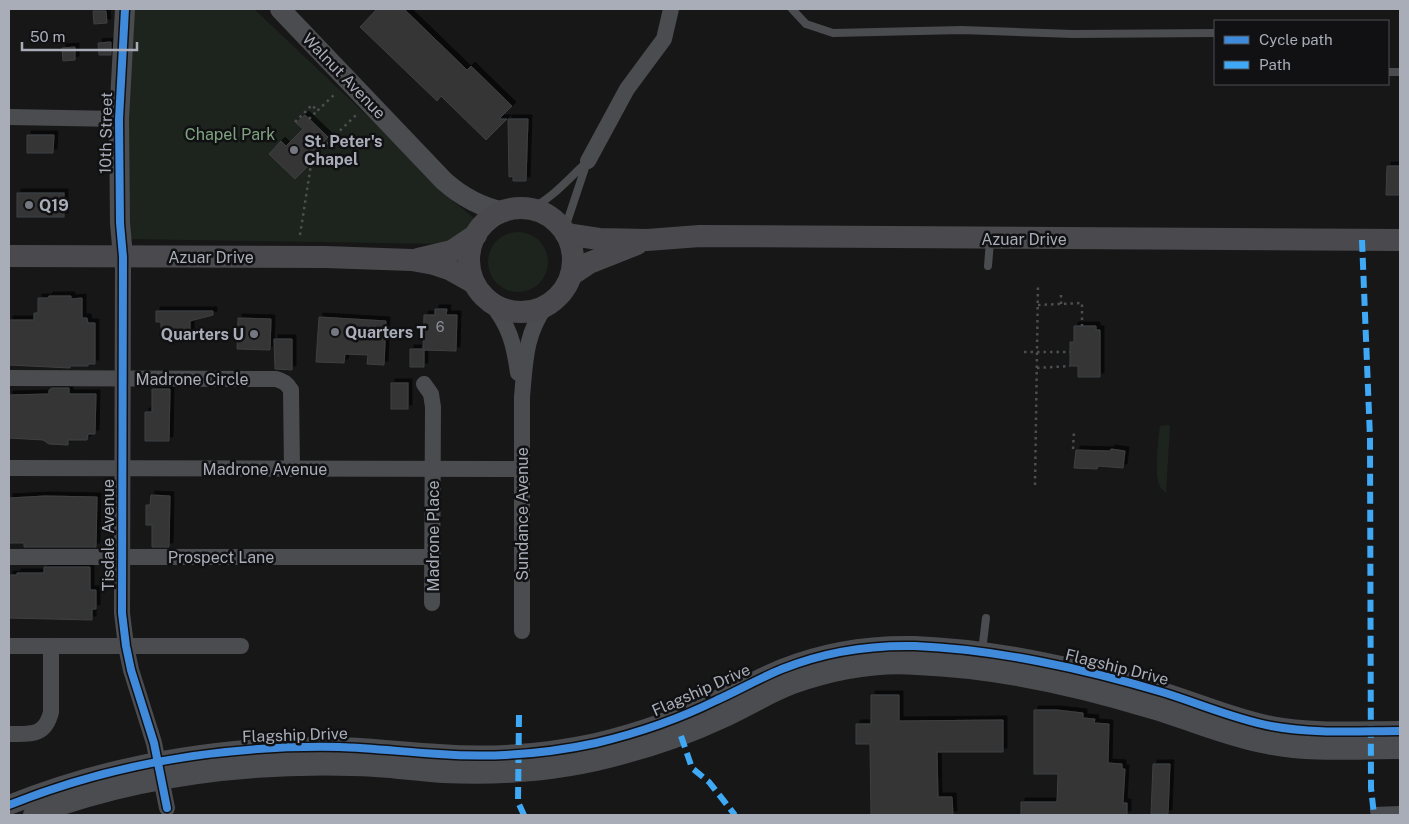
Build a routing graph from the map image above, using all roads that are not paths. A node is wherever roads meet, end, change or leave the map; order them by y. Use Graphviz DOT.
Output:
graph roads {
  1 [pos="125,9"];
  2 [pos="280,9"];
  3 [pos="671,9"];
  4 [pos="792,9"];
  5 [pos="1214,32"];
  6 [pos="9,117"];
  7 [pos="119,119"];
  8 [pos="588,161"];
  9 [pos="530,209"];
  10 [pos="504,212"];
  11 [pos="565,232"];
  12 [pos="476,235"];
  13 [pos="990,239"];
  14 [pos="647,240"];
  15 [pos="1400,240"];
  16 [pos="9,256"];
  17 [pos="123,257"];
  18 [pos="412,260"];
  19 [pos="988,266"];
  20 [pos="571,275"];
  21 [pos="474,283"];
  22 [pos="490,302"];
  23 [pos="546,306"];
  24 [pos="9,378"];
  25 [pos="122,378"];
  26 [pos="424,384"];
  27 [pos="522,397"];
  28 [pos="9,468"];
  29 [pos="122,468"];
  30 [pos="292,469"];
  31 [pos="433,469"];
  32 [pos="522,469"];
  33 [pos="9,557"];
  34 [pos="122,557"];
  35 [pos="432,557"];
  36 [pos="432,603"];
  37 [pos="986,618"];
  38 [pos="522,630"];
  39 [pos="9,646"];
  40 [pos="51,646"];
  41 [pos="126,646"];
  42 [pos="241,646"];
  43 [pos="982,653"];
  44 [pos="1400,731"];
  45 [pos="9,734"];
  46 [pos="1400,749"];
  47 [pos="160,770"];
  48 [pos="9,805"];
  49 [pos="167,808"];
  50 [pos="1374,810"];
  51 [pos="1400,810"];
  52 [pos="33,815"];
  1 -- 7 [label="street, 10th Street"];
  2 -- 10 [label="street, Walnut Avenue"];
  3 -- 8 [label="street"];
  4 -- 5 [label="lane"];
  6 -- 7 [label="street"];
  7 -- 17 [label="street, 10th Street"];
  8 -- 9 [label="lane"];
  8 -- 11 [label="lane"];
  9 -- 10 [label="main road"];
  9 -- 11 [label="main road"];
  10 -- 12 [label="main road"];
  11 -- 14 [label="main road, Azuar Drive"];
  11 -- 20 [label="main road"];
  12 -- 18 [label="main road, Azuar Drive"];
  12 -- 21 [label="main road"];
  13 -- 14 [label="main road, Azuar Drive"];
  13 -- 15 [label="main road, Azuar Drive"];
  13 -- 19 [label="lane"];
  14 -- 20 [label="main road, Azuar Drive"];
  16 -- 17 [label="main road, Azuar Drive"];
  17 -- 18 [label="main road, Azuar Drive"];
  17 -- 25 [label="street, Tisdale Avenue"];
  18 -- 21 [label="main road, Azuar Drive"];
  20 -- 23 [label="main road"];
  21 -- 22 [label="main road"];
  22 -- 23 [label="main road"];
  22 -- 27 [label="street, Sundance Avenue"];
  23 -- 27 [label="street, Sundance Avenue"];
  24 -- 25 [label="street, Madrone Circle"];
  25 -- 29 [label="street, Tisdale Avenue"];
  25 -- 30 [label="street, Madrone Circle"];
  26 -- 31 [label="street, Madrone Place"];
  27 -- 32 [label="street, Sundance Avenue"];
  28 -- 29 [label="street, Madrone Avenue"];
  29 -- 30 [label="street, Madrone Avenue"];
  29 -- 34 [label="street, Tisdale Avenue"];
  30 -- 31 [label="street, Madrone Avenue"];
  31 -- 32 [label="street, Madrone Avenue"];
  31 -- 35 [label="street, Madrone Place"];
  32 -- 38 [label="street, Sundance Avenue"];
  33 -- 34 [label="street, Prospect Lane"];
  34 -- 35 [label="street, Prospect Lane"];
  34 -- 41 [label="street, Tisdale Avenue"];
  35 -- 36 [label="street, Madrone Place"];
  37 -- 43 [label="lane"];
  39 -- 40 [label="street"];
  40 -- 41 [label="street"];
  40 -- 45 [label="street"];
  41 -- 42 [label="street"];
  41 -- 47 [label="street, Tisdale Avenue"];
  43 -- 44 [label="street, Flagship Drive"];
  43 -- 47 [label="street, Flagship Drive"];
  46 -- 47 [label="street, Flagship Drive"];
  47 -- 48 [label="street, Flagship Drive"];
  47 -- 49 [label="street, Tisdale Avenue"];
  47 -- 52 [label="street, Flagship Drive"];
  50 -- 51 [label="lane"];
}
